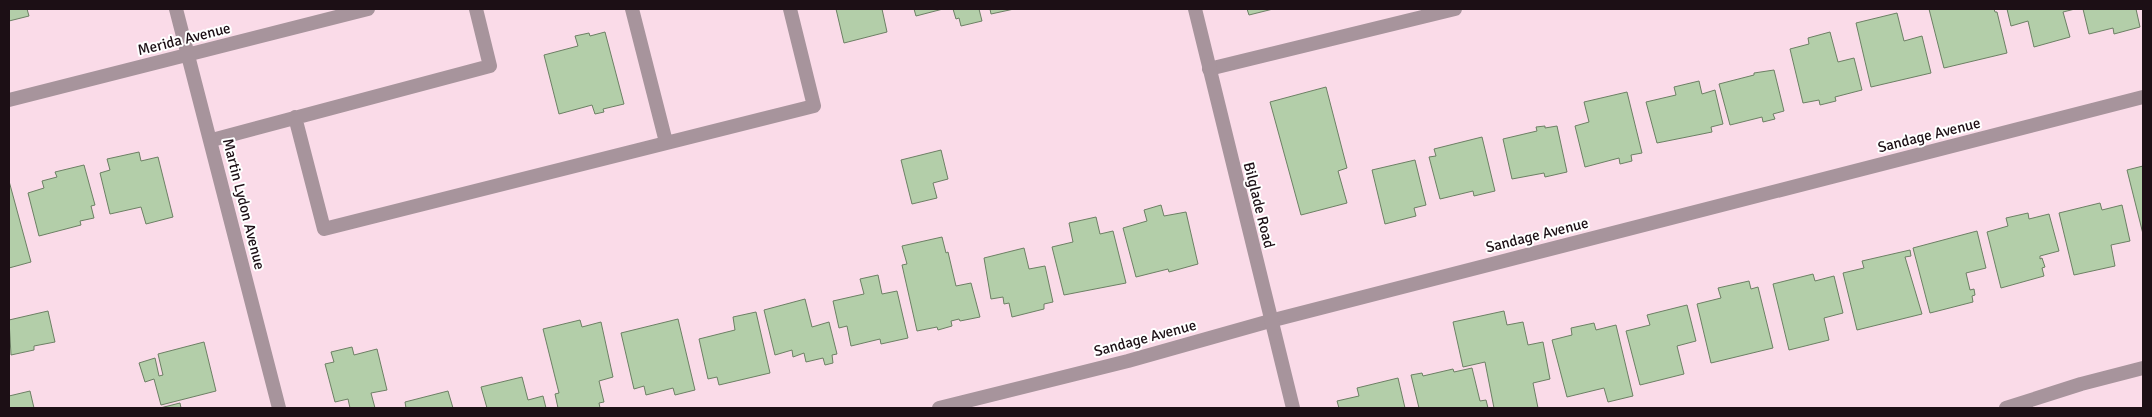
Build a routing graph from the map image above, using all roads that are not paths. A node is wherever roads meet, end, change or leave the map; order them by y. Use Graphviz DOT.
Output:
graph roads {
  1 [pos="176,9"];
  2 [pos="368,9"];
  3 [pos="476,9"];
  4 [pos="632,9"];
  5 [pos="790,9"];
  6 [pos="1194,9"];
  7 [pos="1455,9"];
  8 [pos="188,54"];
  9 [pos="1209,69"];
  10 [pos="2143,97"];
  11 [pos="9,100"];
  12 [pos="295,117"];
  13 [pos="212,140"];
  14 [pos="666,142"];
  15 [pos="1270,320"];
  16 [pos="2143,368"];
  17 [pos="279,408"];
  18 [pos="939,408"];
  19 [pos="1293,408"];
  20 [pos="2006,408"];
  1 -- 8 [label="street, Martin Lydon Avenue"];
  2 -- 8 [label="street, Merida Avenue"];
  3 -- 12 [label="street"];
  4 -- 14 [label="street"];
  5 -- 14 [label="street"];
  6 -- 9 [label="street, Bilglade Road"];
  7 -- 9 [label="street"];
  8 -- 11 [label="street, Merida Avenue"];
  8 -- 13 [label="street, Martin Lydon Avenue"];
  9 -- 15 [label="street, Bilglade Road"];
  10 -- 15 [label="street, Sandage Avenue"];
  12 -- 13 [label="street"];
  12 -- 14 [label="street"];
  13 -- 17 [label="street, Martin Lydon Avenue"];
  15 -- 18 [label="street, Sandage Avenue"];
  15 -- 19 [label="street, Bilglade Road"];
  16 -- 20 [label="street"];
}
